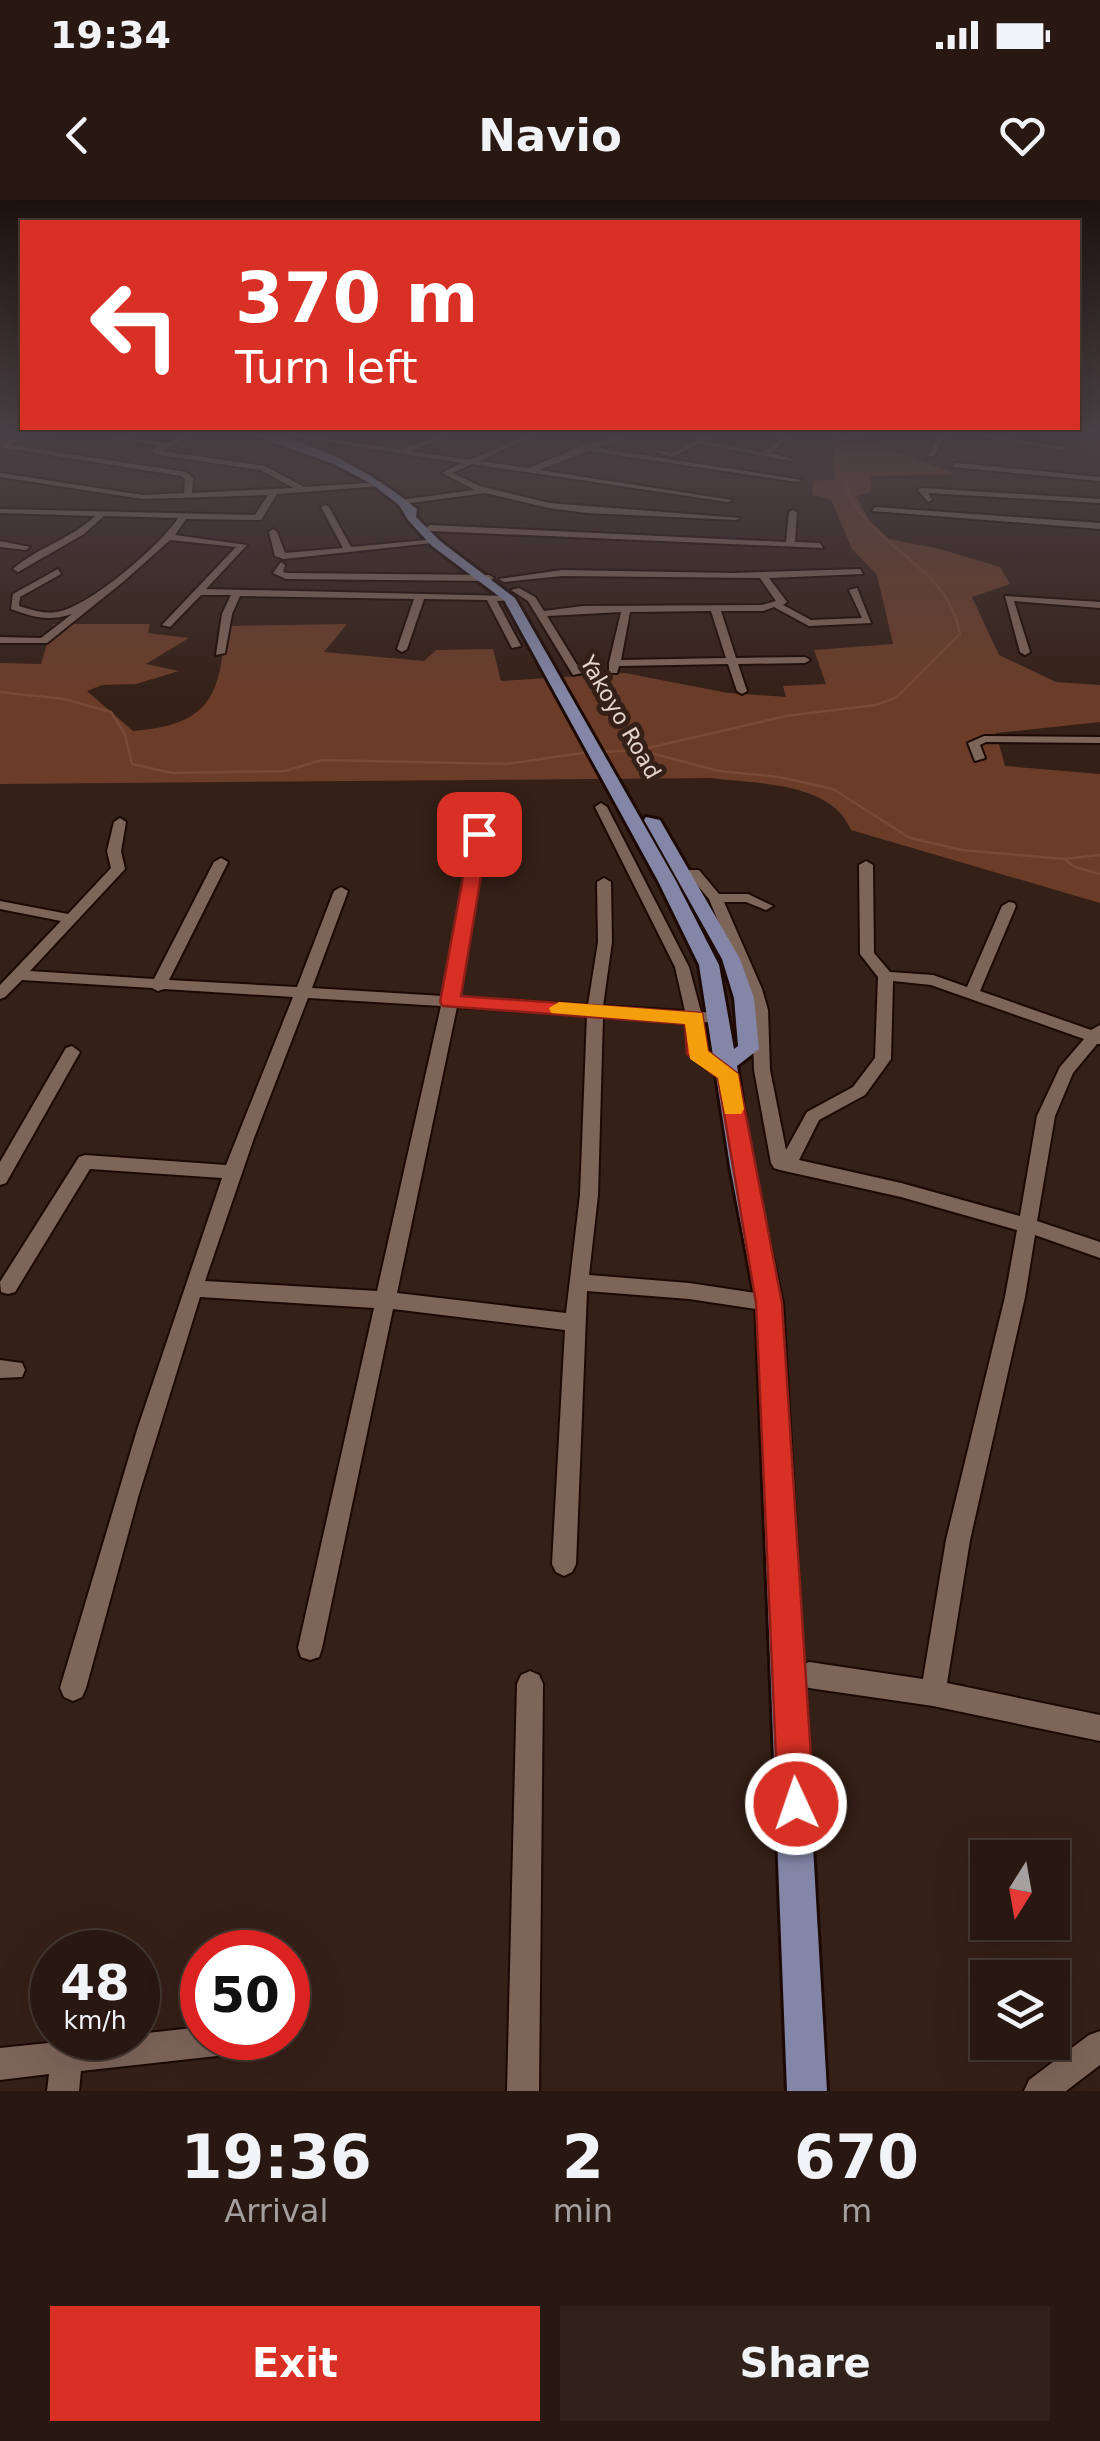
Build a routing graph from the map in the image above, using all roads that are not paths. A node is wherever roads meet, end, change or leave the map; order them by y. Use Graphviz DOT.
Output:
graph roads {
  1 [pos="94,521"];
  2 [pos="180,521"];
  3 [pos="238,521"];
  4 [pos="333,521"];
  5 [pos="412,521"];
  6 [pos="423,521"];
  7 [pos="791,521"];
  8 [pos="1011,521"];
  9 [pos="268,523"];
  10 [pos="1030,523"];
  11 [pos="1100,526"];
  12 [pos="430,528"];
  13 [pos="167,538"];
  14 [pos="608,538"];
  15 [pos="436,542"];
  16 [pos="0,544"];
  17 [pos="790,545"];
  18 [pos="820,546"];
  19 [pos="26,547"];
  20 [pos="348,550"];
  21 [pos="280,565"];
  22 [pos="18,569"];
  23 [pos="58,572"];
  24 [pos="608,572"];
  25 [pos="860,572"];
  26 [pos="762,574"];
  27 [pos="489,578"];
  28 [pos="504,580"];
  29 [pos="854,590"];
  30 [pos="200,592"];
  31 [pos="236,594"];
  32 [pos="512,594"];
  33 [pos="419,598"];
  34 [pos="491,599"];
  35 [pos="777,605"];
  36 [pos="88,607"];
  37 [pos="1098,607"];
  38 [pos="626,609"];
  39 [pos="714,609"];
  40 [pos="542,614"];
  41 [pos="167,625"];
  42 [pos="530,638"];
  43 [pos="0,640"];
  44 [pos="402,649"];
  45 [pos="220,652"];
  46 [pos="1025,652"];
  47 [pos="804,660"];
  48 [pos="732,663"];
  49 [pos="577,673"];
  50 [pos="742,691"];
  51 [pos="1100,740"];
  52 [pos="979,758"];
  53 [pos="601,807"];
  54 [pos="120,822"];
  55 [pos="479,834"];
  56 [pos="220,862"];
  57 [pos="866,865"];
  58 [pos="694,873"];
  59 [pos="604,882"];
  60 [pos="341,891"];
  61 [pos="715,898"];
  62 [pos="0,905"];
  63 [pos="766,906"];
  64 [pos="1009,906"];
  65 [pos="68,918"];
  66 [pos="16,974"];
  67 [pos="886,976"];
  68 [pos="158,986"];
  69 [pos="306,992"];
  70 [pos="972,993"];
  71 [pos="0,994"];
  72 [pos="450,1002"];
  73 [pos="595,1010"];
  74 [pos="695,1018"];
  75 [pos="717,1018"];
  76 [pos="1098,1036"];
  77 [pos="72,1052"];
  78 [pos="727,1069"];
  79 [pos="788,1164"];
  80 [pos="232,1172"];
  81 [pos="0,1178"];
  82 [pos="1026,1223"];
  83 [pos="1100,1250"];
  84 [pos="578,1282"];
  85 [pos="8,1286"];
  86 [pos="195,1289"];
  87 [pos="385,1300"];
  88 [pos="769,1303"];
  89 [pos="576,1323"];
  90 [pos="564,1564"];
  91 [pos="310,1648"];
  92 [pos="809,1676"];
  93 [pos="530,1684"];
  94 [pos="73,1688"];
  95 [pos="933,1693"];
  96 [pos="1100,1728"];
  97 [pos="1100,2046"];
  98 [pos="30,2060"];
  99 [pos="66,2060"];
  100 [pos="0,2064"];
  101 [pos="63,2091"];
  102 [pos="523,2091"];
  103 [pos="807,2091"];
  104 [pos="1040,2091"];
  1 -- 22 [label="street"];
  2 -- 13 [label="street"];
  3 -- 9 [label="street"];
  4 -- 20 [label="street"];
  5 -- 15 [label="main road"];
  6 -- 12 [label="main road"];
  7 -- 17 [label="street"];
  8 -- 10 [label="street"];
  9 -- 20 [label="street"];
  10 -- 11 [label="street"];
  12 -- 14 [label="street"];
  12 -- 28 [label="main road"];
  13 -- 30 [label="street"];
  13 -- 36 [label="street"];
  14 -- 17 [label="street"];
  14 -- 24 [label="street"];
  15 -- 20 [label="street"];
  15 -- 27 [label="main road"];
  16 -- 19 [label="street"];
  17 -- 18 [label="street"];
  21 -- 27 [label="street"];
  23 -- 36 [label="street"];
  24 -- 26 [label="street"];
  24 -- 28 [label="street"];
  25 -- 26 [label="street"];
  26 -- 35 [label="street"];
  27 -- 32 [label="main road"];
  28 -- 32 [label="main road"];
  29 -- 35 [label="street"];
  30 -- 31 [label="street"];
  30 -- 41 [label="street"];
  31 -- 33 [label="street"];
  31 -- 45 [label="street"];
  32 -- 34 [label="street"];
  32 -- 40 [label="street"];
  32 -- 42 [label="main road"];
  33 -- 34 [label="street"];
  33 -- 44 [label="street"];
  34 -- 42 [label="street"];
  35 -- 39 [label="street"];
  36 -- 43 [label="street"];
  37 -- 46 [label="street"];
  38 -- 39 [label="street"];
  38 -- 40 [label="street"];
  38 -- 48 [label="street"];
  39 -- 48 [label="street"];
  40 -- 49 [label="street"];
  42 -- 75 [label="main road"];
  42 -- 78 [label="main road, Yakoyo Road"];
  47 -- 48 [label="street"];
  48 -- 50 [label="street"];
  51 -- 52 [label="street"];
  53 -- 74 [label="street"];
  54 -- 65 [label="street"];
  55 -- 72 [label="street"];
  56 -- 68 [label="street"];
  57 -- 67 [label="street"];
  58 -- 61 [label="street"];
  59 -- 73 [label="street"];
  60 -- 69 [label="street"];
  61 -- 63 [label="street"];
  61 -- 79 [label="street"];
  62 -- 65 [label="street"];
  64 -- 70 [label="street"];
  65 -- 66 [label="street"];
  66 -- 68 [label="street"];
  66 -- 71 [label="street"];
  67 -- 70 [label="street"];
  67 -- 79 [label="street"];
  68 -- 69 [label="street"];
  69 -- 72 [label="street"];
  69 -- 80 [label="street"];
  70 -- 76 [label="street"];
  72 -- 73 [label="street"];
  72 -- 87 [label="street"];
  73 -- 74 [label="street"];
  73 -- 84 [label="street"];
  74 -- 75 [label="street"];
  74 -- 78 [label="street"];
  75 -- 78 [label="main road"];
  76 -- 82 [label="street"];
  77 -- 81 [label="street"];
  78 -- 88 [label="main road"];
  79 -- 82 [label="street"];
  80 -- 85 [label="street"];
  80 -- 86 [label="street"];
  82 -- 83 [label="street"];
  82 -- 95 [label="street"];
  84 -- 88 [label="street"];
  84 -- 89 [label="street"];
  86 -- 87 [label="street"];
  86 -- 94 [label="street"];
  87 -- 89 [label="street"];
  87 -- 91 [label="street"];
  88 -- 103 [label="main road"];
  89 -- 90 [label="street"];
  92 -- 95 [label="street"];
  93 -- 102 [label="street"];
  95 -- 96 [label="street"];
  97 -- 104 [label="street"];
  98 -- 100 [label="street"];
  99 -- 101 [label="street"];
}
